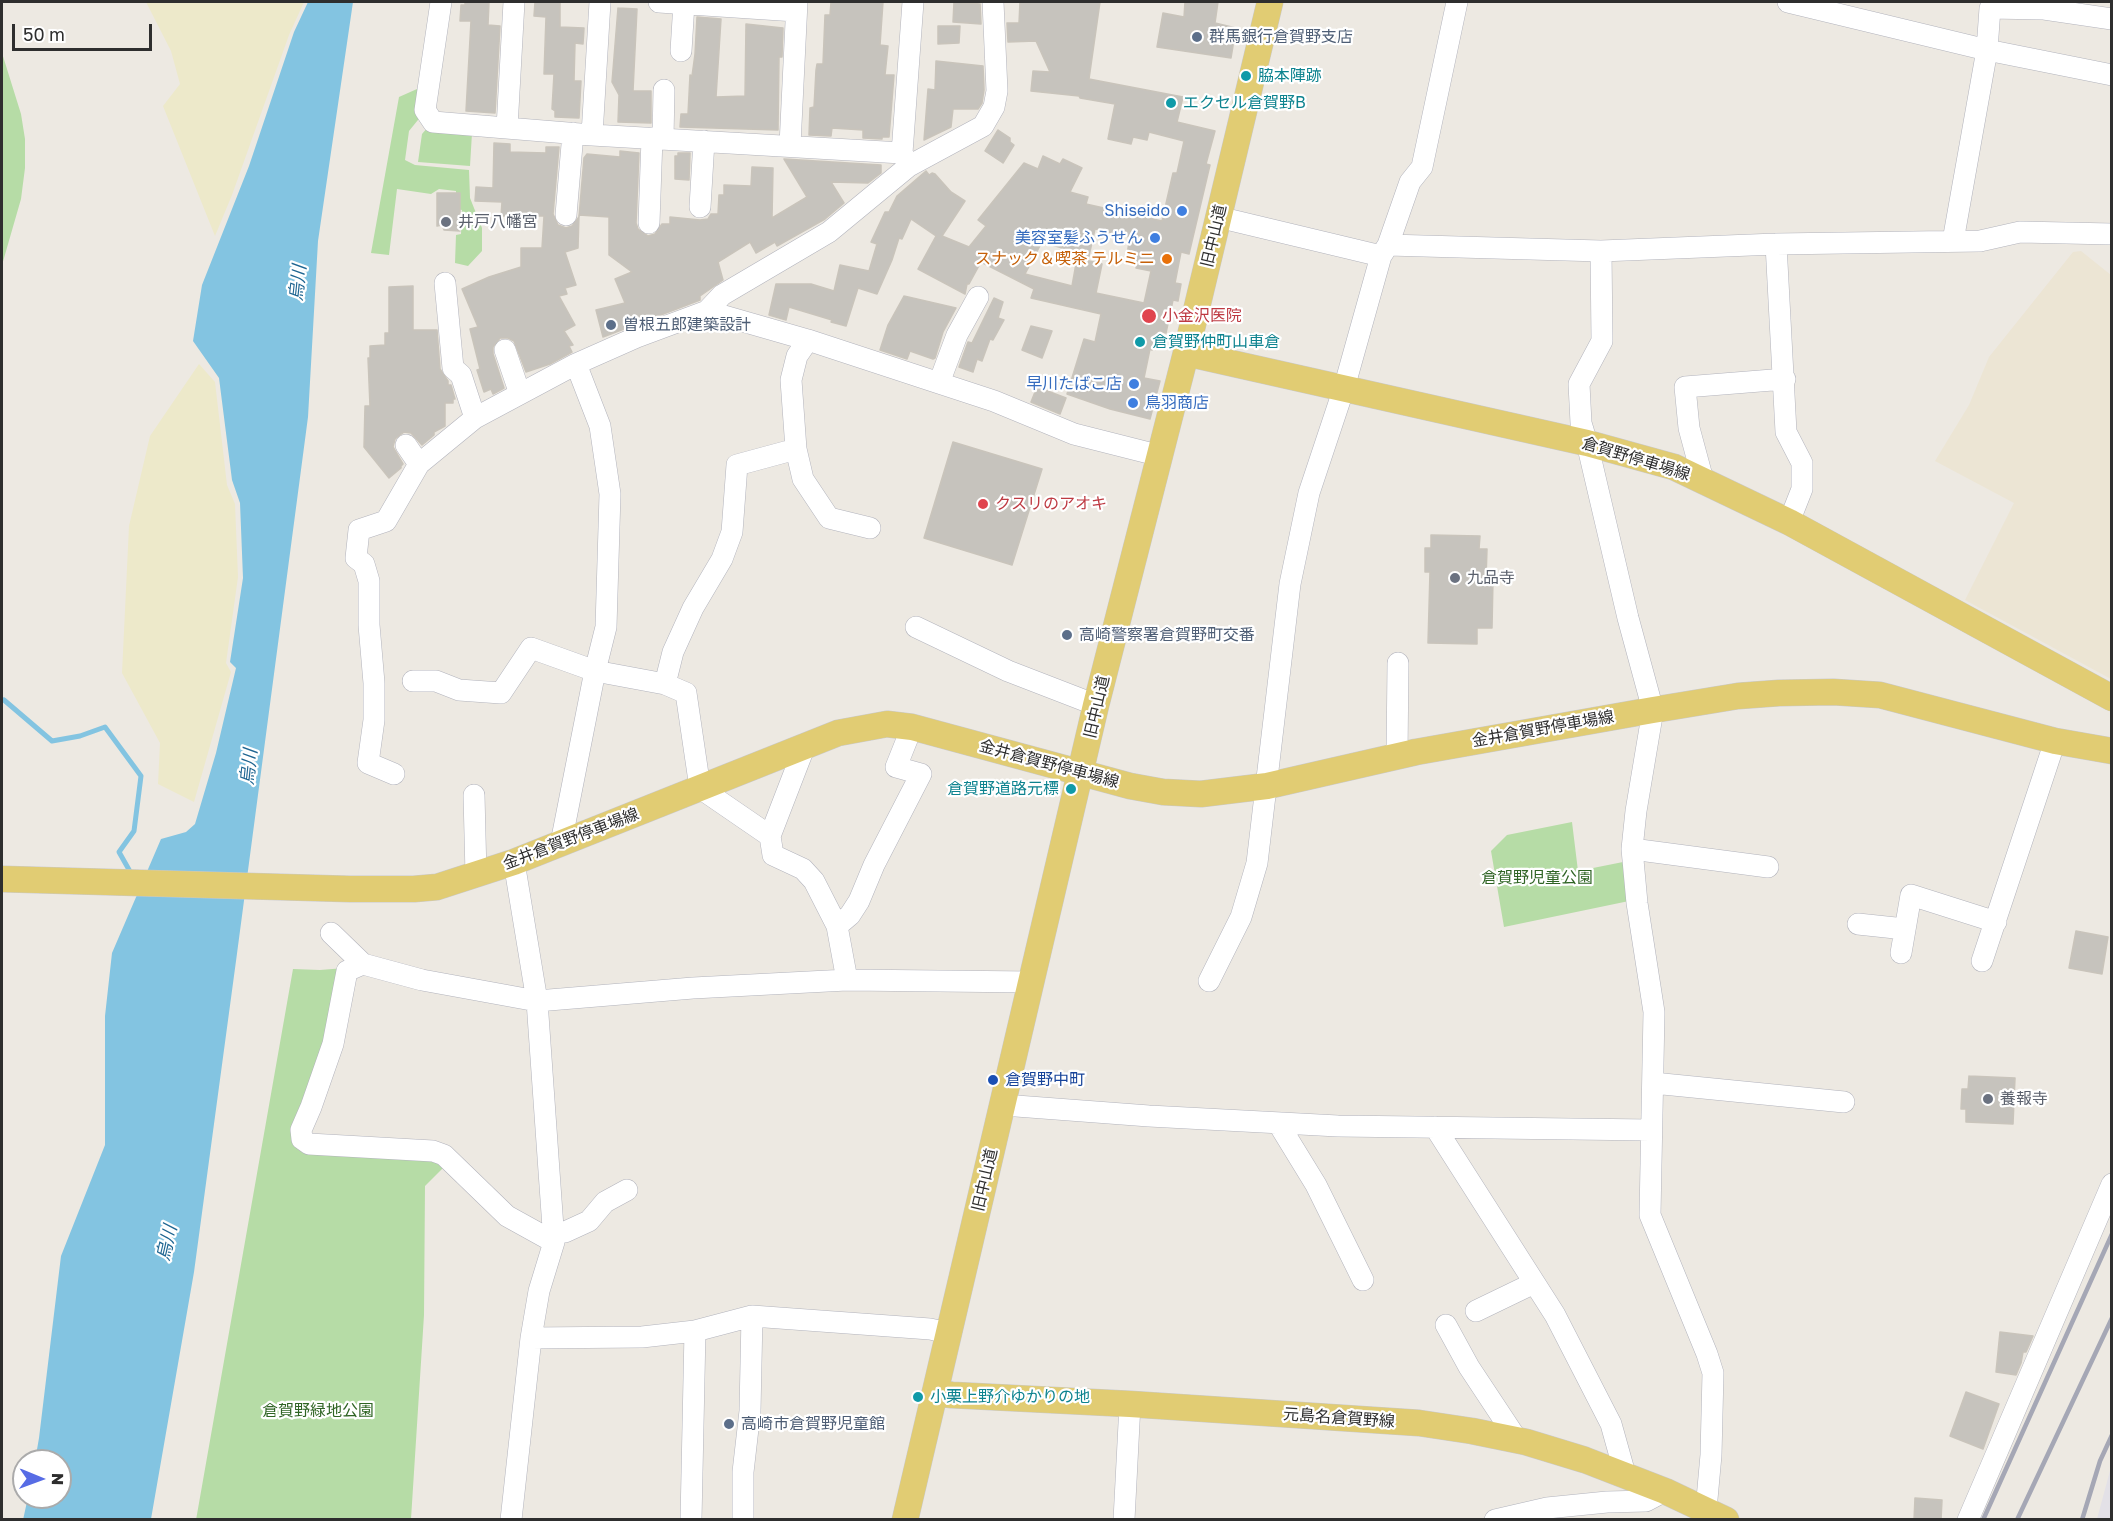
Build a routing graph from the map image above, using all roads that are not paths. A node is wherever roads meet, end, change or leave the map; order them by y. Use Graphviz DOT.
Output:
graph roads {
  1 [pos="441,2"];
  2 [pos="514,2"];
  3 [pos="600,2"];
  4 [pos="659,2"];
  5 [pos="913,2"];
  6 [pos="993,2"];
  7 [pos="1270,2"];
  8 [pos="1457,2"];
  9 [pos="1788,2"];
  10 [pos="684,3"];
  11 [pos="2044,5"];
  12 [pos="796,6"];
  13 [pos="2112,19"];
  14 [pos="1987,50"];
  15 [pos="681,51"];
  16 [pos="2112,75"];
  17 [pos="664,90"];
  18 [pos="507,128"];
  19 [pos="583,134"];
  20 [pos="657,138"];
  21 [pos="704,141"];
  22 [pos="790,145"];
  23 [pos="905,160"];
  24 [pos="700,207"];
  25 [pos="566,215"];
  26 [pos="1218,216"];
  27 [pos="649,223"];
  28 [pos="2112,234"];
  29 [pos="1953,241"];
  30 [pos="1776,244"];
  31 [pos="1385,250"];
  32 [pos="1601,251"];
  33 [pos="445,284"];
  34 [pos="978,297"];
  35 [pos="707,311"];
  36 [pos="808,340"];
  37 [pos="504,350"];
  38 [pos="1186,353"];
  39 [pos="576,364"];
  40 [pos="1785,379"];
  41 [pos="939,383"];
  42 [pos="1344,388"];
  43 [pos="520,394"];
  44 [pos="476,418"];
  45 [pos="1587,443"];
  46 [pos="406,445"];
  47 [pos="796,448"];
  48 [pos="1161,456"];
  49 [pos="419,464"];
  50 [pos="1703,480"];
  51 [pos="1789,522"];
  52 [pos="870,528"];
  53 [pos="916,627"];
  54 [pos="1398,663"];
  55 [pos="595,671"];
  56 [pos="413,681"];
  57 [pos="665,684"];
  58 [pos="2112,698"];
  59 [pos="1096,705"];
  60 [pos="1653,710"];
  61 [pos="912,727"];
  62 [pos="2055,741"];
  63 [pos="804,748"];
  64 [pos="2112,751"];
  65 [pos="1397,756"];
  66 [pos="1082,772"];
  67 [pos="394,774"];
  68 [pos="1267,786"];
  69 [pos="700,788"];
  70 [pos="474,795"];
  71 [pos="770,836"];
  72 [pos="561,843"];
  73 [pos="1632,849"];
  74 [pos="514,862"];
  75 [pos="1768,867"];
  76 [pos="476,875"];
  77 [pos="2,879"];
  78 [pos="1996,922"];
  79 [pos="1858,924"];
  80 [pos="837,926"];
  81 [pos="1905,929"];
  82 [pos="331,933"];
  83 [pos="1901,953"];
  84 [pos="1982,961"];
  85 [pos="363,964"];
  86 [pos="847,980"];
  87 [pos="1209,981"];
  88 [pos="1031,982"];
  89 [pos="537,1001"];
  90 [pos="1653,1083"];
  91 [pos="1844,1102"];
  92 [pos="1003,1105"];
  93 [pos="1278,1123"];
  94 [pos="1435,1127"];
  95 [pos="1650,1130"];
  96 [pos="2112,1184"];
  97 [pos="627,1190"];
  98 [pos="554,1237"];
  99 [pos="1364,1280"];
  100 [pos="1534,1283"];
  101 [pos="1476,1311"];
  102 [pos="752,1316"];
  103 [pos="1446,1325"];
  104 [pos="695,1331"];
  105 [pos="949,1333"];
  106 [pos="531,1338"];
  107 [pos="936,1393"];
  108 [pos="1130,1404"];
  109 [pos="1518,1441"];
  110 [pos="1624,1474"];
  111 [pos="1665,1491"];
  112 [pos="1712,1516"];
  113 [pos="511,1520"];
  114 [pos="691,1520"];
  115 [pos="743,1520"];
  116 [pos="904,1520"];
  117 [pos="1124,1520"];
  118 [pos="1495,1520"];
  119 [pos="1968,1520"];
  1 -- 18 [label="street"];
  2 -- 18 [label="street"];
  3 -- 19 [label="street"];
  4 -- 10 [label="street"];
  5 -- 23 [label="street"];
  6 -- 23 [label="street"];
  7 -- 26 [label="main road, 旧中山道"];
  8 -- 31 [label="street"];
  9 -- 14 [label="street"];
  10 -- 12 [label="street"];
  10 -- 15 [label="street"];
  11 -- 13 [label="street"];
  11 -- 14 [label="street"];
  12 -- 22 [label="street"];
  14 -- 16 [label="street"];
  14 -- 29 [label="street"];
  17 -- 20 [label="street"];
  18 -- 19 [label="street"];
  19 -- 20 [label="street"];
  19 -- 25 [label="street"];
  20 -- 21 [label="street"];
  20 -- 27 [label="street"];
  21 -- 22 [label="street"];
  21 -- 24 [label="street"];
  22 -- 23 [label="street"];
  23 -- 35 [label="street"];
  26 -- 31 [label="street"];
  26 -- 38 [label="main road, 旧中山道"];
  28 -- 29 [label="street"];
  29 -- 30 [label="street"];
  30 -- 32 [label="street"];
  30 -- 40 [label="street"];
  31 -- 32 [label="street"];
  31 -- 42 [label="street"];
  32 -- 45 [label="street"];
  33 -- 44 [label="street"];
  34 -- 41 [label="street"];
  35 -- 36 [label="street"];
  35 -- 39 [label="street"];
  36 -- 41 [label="street"];
  36 -- 47 [label="street"];
  37 -- 43 [label="street"];
  38 -- 42 [label="main road, 倉賀野停車場線"];
  38 -- 48 [label="main road, 旧中山道"];
  39 -- 43 [label="street"];
  39 -- 55 [label="street"];
  40 -- 50 [label="street"];
  40 -- 51 [label="street"];
  41 -- 48 [label="street"];
  42 -- 45 [label="main road, 倉賀野停車場線"];
  42 -- 68 [label="street"];
  43 -- 44 [label="street"];
  44 -- 49 [label="street"];
  45 -- 50 [label="main road, 倉賀野停車場線"];
  45 -- 60 [label="street"];
  46 -- 49 [label="street"];
  47 -- 52 [label="street"];
  47 -- 57 [label="street"];
  48 -- 59 [label="main road, 旧中山道"];
  49 -- 67 [label="street"];
  50 -- 51 [label="main road, 倉賀野停車場線"];
  51 -- 58 [label="main road, 倉賀野停車場線"];
  53 -- 59 [label="street"];
  54 -- 65 [label="street"];
  55 -- 56 [label="street"];
  55 -- 57 [label="street"];
  55 -- 72 [label="street"];
  57 -- 69 [label="street"];
  59 -- 66 [label="main road, 旧中山道"];
  60 -- 62 [label="main road, 金井倉賀野停車場線"];
  60 -- 65 [label="main road, 金井倉賀野停車場線"];
  60 -- 73 [label="street"];
  61 -- 63 [label="main road, 金井倉賀野停車場線"];
  61 -- 66 [label="main road, 金井倉賀野停車場線"];
  61 -- 80 [label="street"];
  62 -- 64 [label="main road, 金井倉賀野停車場線"];
  62 -- 78 [label="street"];
  63 -- 69 [label="main road, 金井倉賀野停車場線"];
  63 -- 71 [label="street"];
  65 -- 68 [label="main road, 金井倉賀野停車場線"];
  66 -- 68 [label="main road, 金井倉賀野停車場線"];
  66 -- 88 [label="main road, 旧中山道"];
  68 -- 87 [label="street"];
  69 -- 71 [label="street"];
  69 -- 72 [label="main road, 金井倉賀野停車場線"];
  70 -- 76 [label="street"];
  71 -- 80 [label="street"];
  72 -- 74 [label="main road, 金井倉賀野停車場線"];
  73 -- 75 [label="street"];
  73 -- 90 [label="street"];
  74 -- 76 [label="main road, 金井倉賀野停車場線"];
  74 -- 89 [label="street"];
  76 -- 77 [label="main road, 金井倉賀野停車場線"];
  78 -- 81 [label="street"];
  78 -- 84 [label="street"];
  79 -- 81 [label="street"];
  80 -- 86 [label="street"];
  81 -- 83 [label="street"];
  82 -- 85 [label="street"];
  85 -- 89 [label="street"];
  85 -- 98 [label="street"];
  86 -- 88 [label="street"];
  86 -- 89 [label="street"];
  88 -- 92 [label="main road, 旧中山道"];
  89 -- 98 [label="street"];
  90 -- 91 [label="street"];
  90 -- 95 [label="street"];
  92 -- 93 [label="street"];
  92 -- 105 [label="main road, 旧中山道"];
  93 -- 94 [label="street"];
  93 -- 99 [label="street"];
  94 -- 95 [label="street"];
  94 -- 100 [label="street"];
  95 -- 112 [label="street"];
  96 -- 119 [label="street"];
  97 -- 98 [label="street"];
  98 -- 106 [label="street"];
  100 -- 101 [label="street"];
  100 -- 110 [label="street"];
  102 -- 104 [label="street"];
  102 -- 105 [label="street"];
  102 -- 115 [label="street"];
  103 -- 109 [label="street"];
  104 -- 106 [label="street"];
  104 -- 114 [label="street"];
  105 -- 107 [label="main road, 旧中山道"];
  106 -- 113 [label="street"];
  107 -- 108 [label="main road, 元島名倉賀野線"];
  107 -- 116 [label="main road, 旧中山道"];
  108 -- 109 [label="main road, 元島名倉賀野線"];
  108 -- 117 [label="street"];
  109 -- 110 [label="main road, 元島名倉賀野線"];
  110 -- 111 [label="main road, 元島名倉賀野線"];
  111 -- 112 [label="main road, 元島名倉賀野線"];
  111 -- 118 [label="street"];
}
